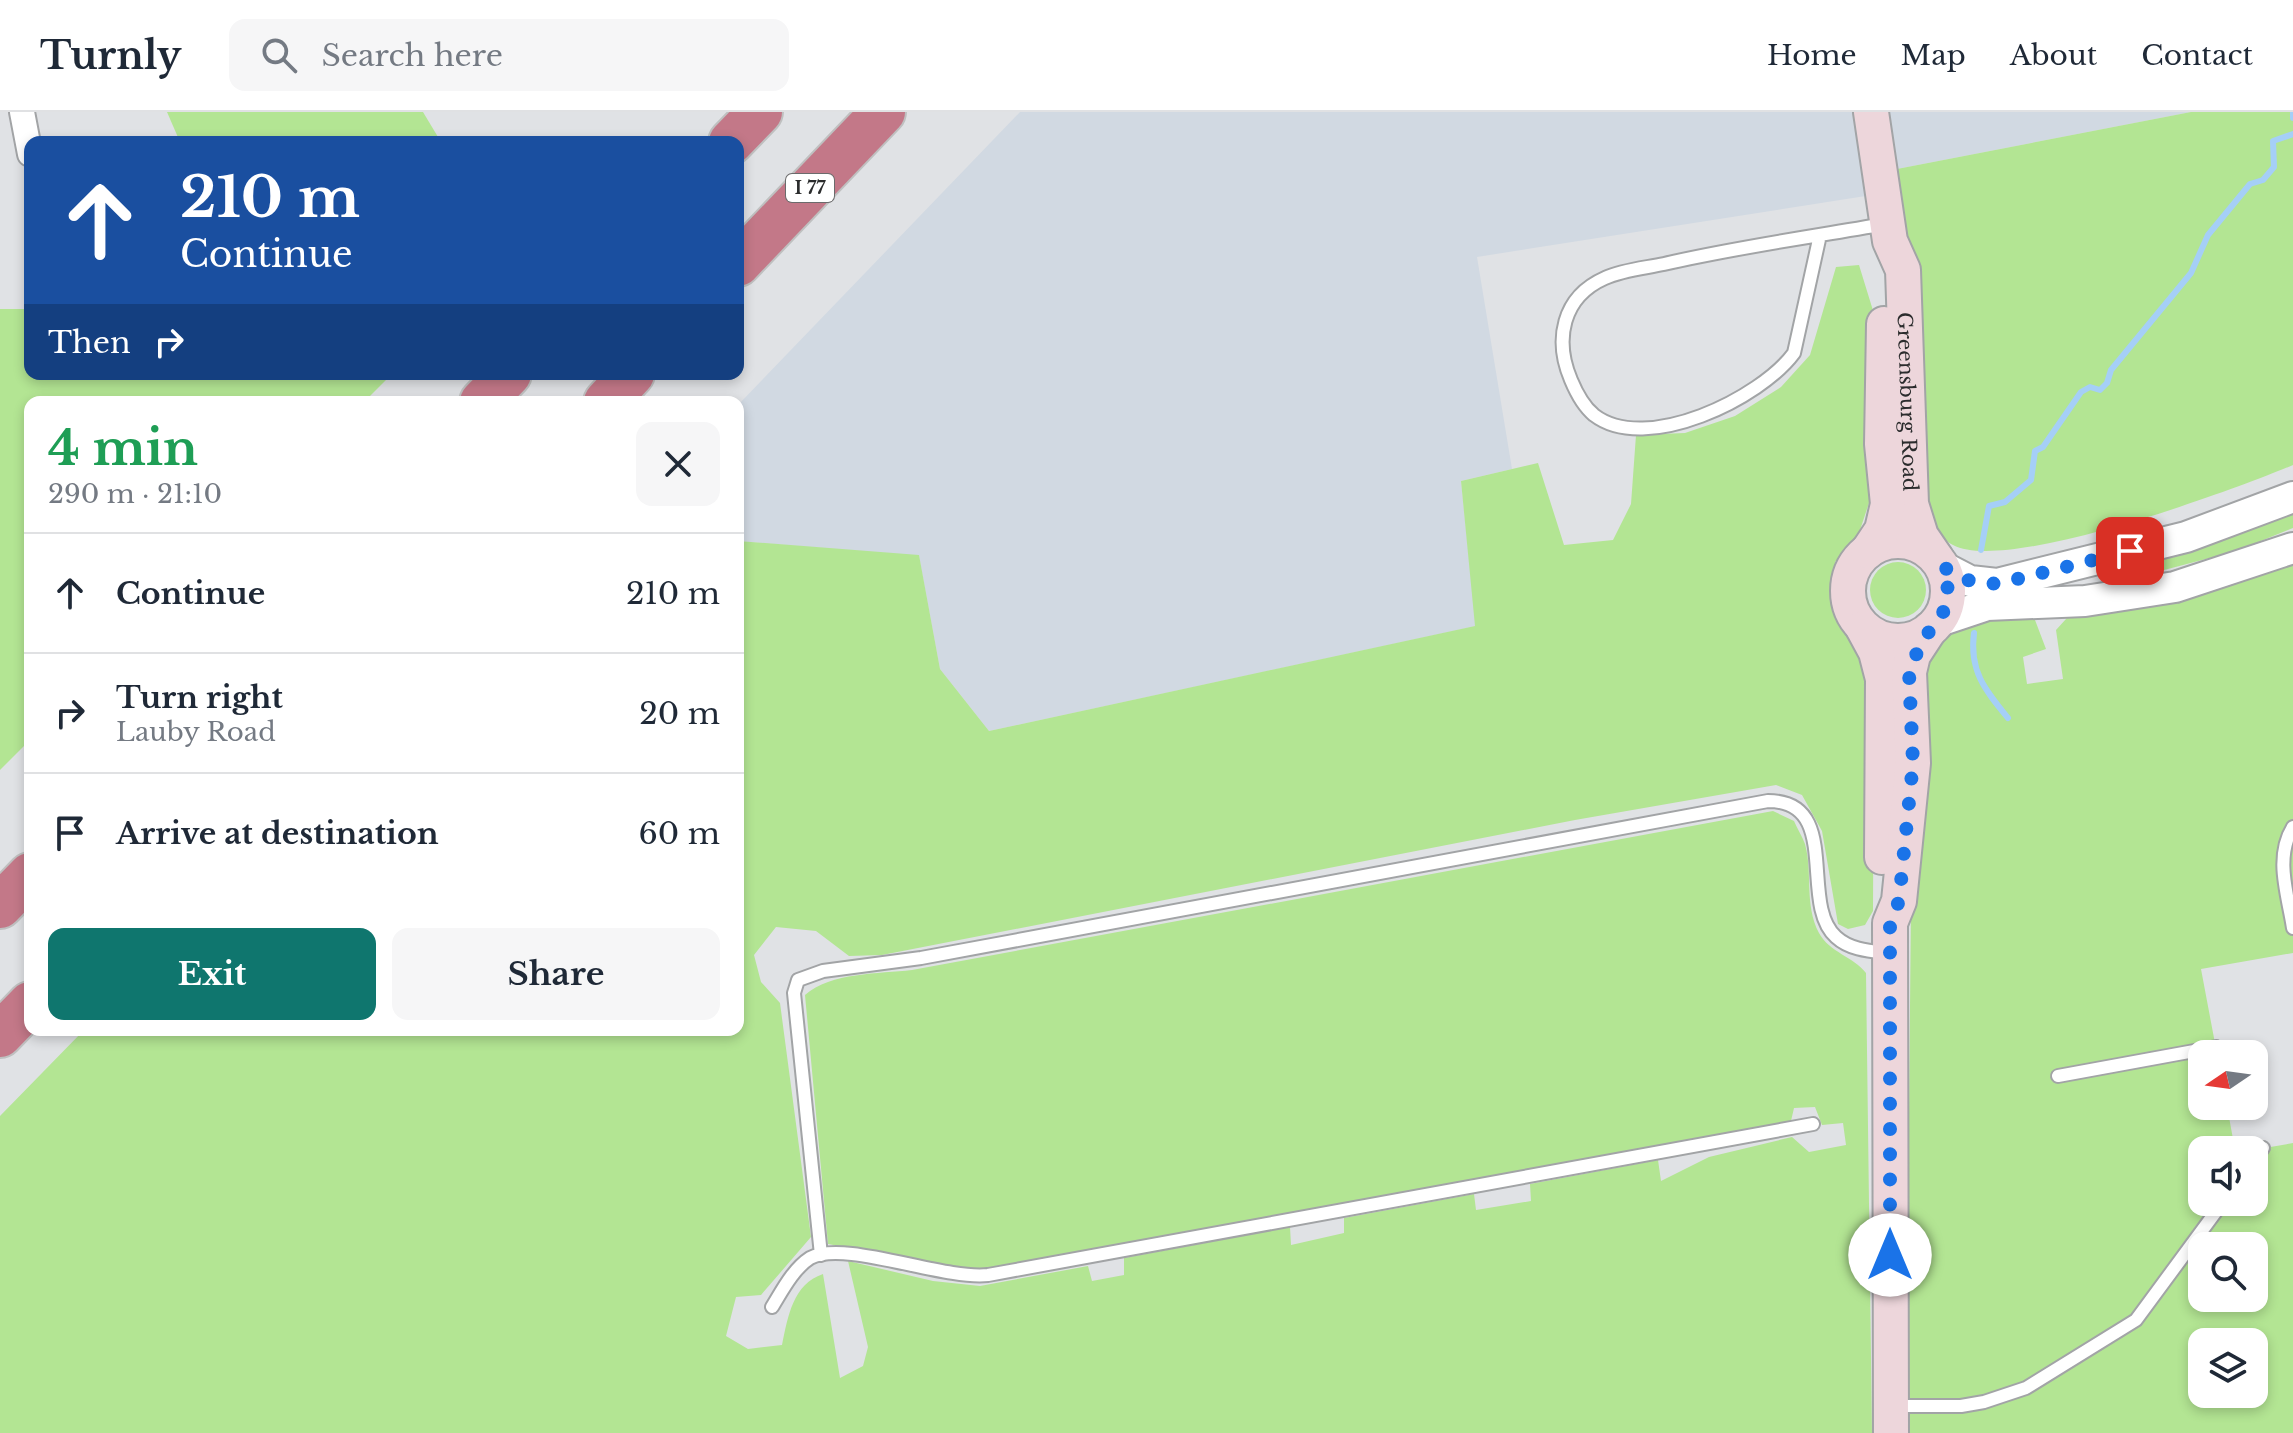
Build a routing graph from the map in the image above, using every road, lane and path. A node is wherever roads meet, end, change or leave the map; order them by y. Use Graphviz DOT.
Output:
graph roads {
  1 [pos="22,112"];
  2 [pos="760,112"];
  3 [pos="883,112"];
  4 [pos="1871,112"];
  5 [pos="27,136"];
  6 [pos="737,136"];
  7 [pos="1889,232"];
  8 [pos="1820,235"];
  9 [pos="744,258"];
  10 [pos="503,380"];
  11 [pos="626,380"];
  12 [pos="488,396"];
  13 [pos="612,396"];
  14 [pos="2293,497"];
  15 [pos="2293,548"];
  16 [pos="1868,551"];
  17 [pos="1939,562"];
  18 [pos="1935,625"];
  19 [pos="1863,628"];
  20 [pos="2293,827"];
  21 [pos="24,881"];
  22 [pos="0,906"];
  23 [pos="2293,928"];
  24 [pos="1890,938"];
  25 [pos="24,1010"];
  26 [pos="0,1035"];
  27 [pos="2188,1052"];
  28 [pos="2058,1076"];
  29 [pos="1813,1124"];
  30 [pos="2213,1216"];
  31 [pos="821,1255"];
  32 [pos="772,1307"];
  33 [pos="1891,1419"];
  1 -- 5 [label="street"];
  2 -- 6 [label="highway"];
  3 -- 9 [label="highway, I 77"];
  4 -- 7 [label="main road, Greensburg Road"];
  7 -- 8 [label="lane"];
  7 -- 16 [label="main road, Greensburg Road"];
  7 -- 17 [label="main road, Greensburg Road"];
  8 -- 8 [label="lane"];
  10 -- 12 [label="highway"];
  11 -- 13 [label="highway"];
  14 -- 17 [label="street"];
  15 -- 18 [label="street"];
  16 -- 17 [label="main road"];
  16 -- 19 [label="main road"];
  17 -- 18 [label="main road"];
  18 -- 19 [label="main road"];
  18 -- 24 [label="main road"];
  19 -- 24 [label="main road"];
  20 -- 23 [label="lane"];
  21 -- 22 [label="highway"];
  24 -- 31 [label="lane"];
  24 -- 33 [label="main road"];
  25 -- 26 [label="highway"];
  27 -- 28 [label="lane"];
  29 -- 31 [label="lane"];
  30 -- 33 [label="lane"];
  31 -- 32 [label="lane"];
}
